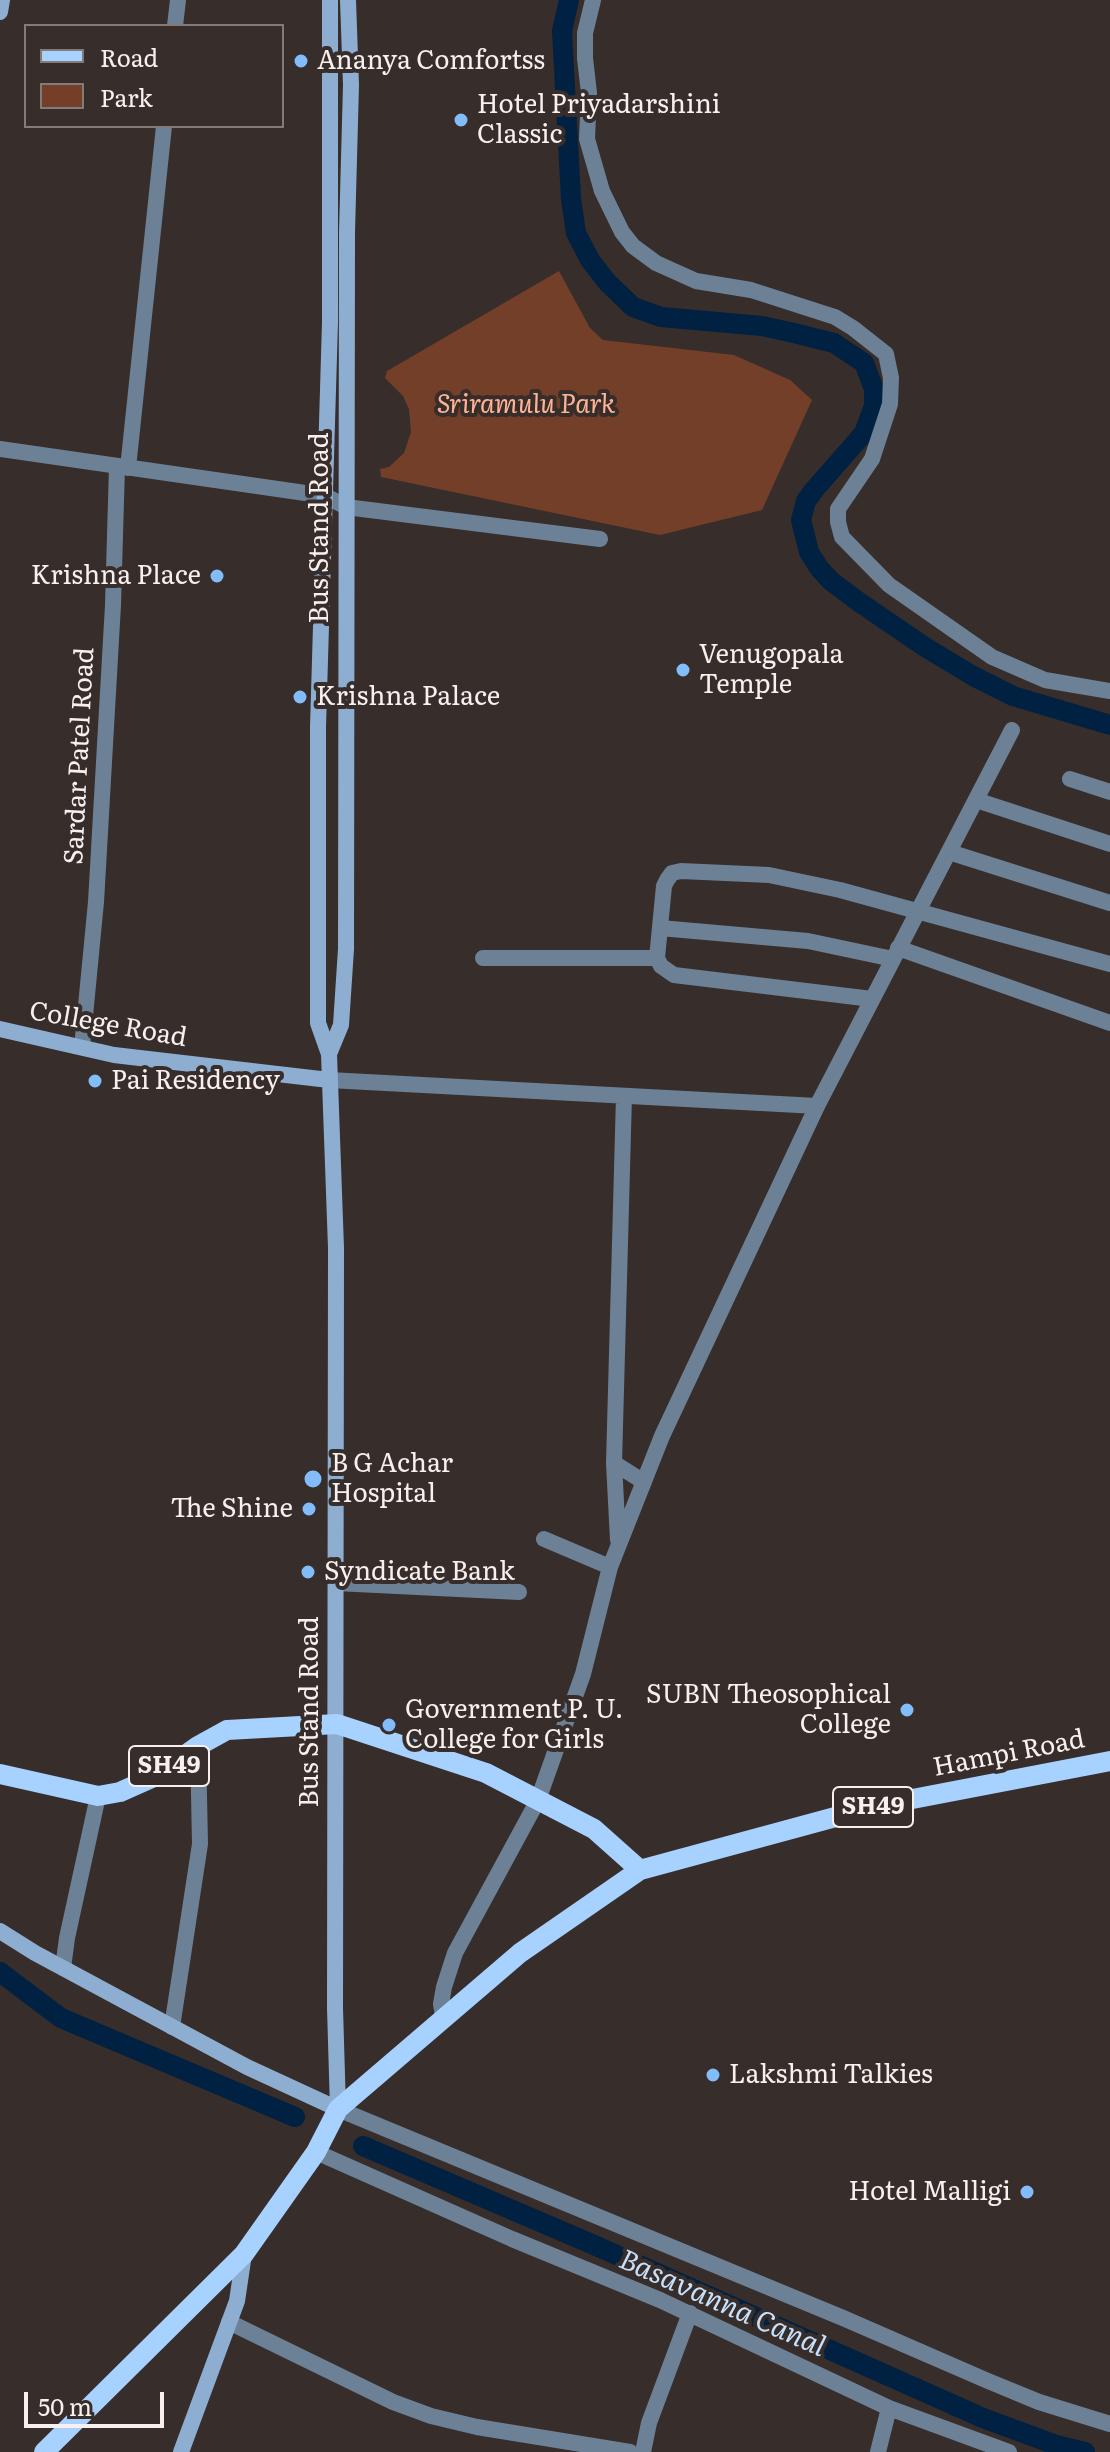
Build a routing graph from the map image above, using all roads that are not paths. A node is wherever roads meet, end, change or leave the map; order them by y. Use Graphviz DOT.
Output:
graph roads {
  1 [pos="2,0"];
  2 [pos="178,0"];
  3 [pos="330,0"];
  4 [pos="348,0"];
  5 [pos="593,0"];
  6 [pos="0,12"];
  7 [pos="175,24"];
  8 [pos="164,128"];
  9 [pos="0,449"];
  10 [pos="123,467"];
  11 [pos="326,496"];
  12 [pos="346,507"];
  13 [pos="600,539"];
  14 [pos="1110,691"];
  15 [pos="1012,730"];
  16 [pos="1070,779"];
  17 [pos="1110,792"];
  18 [pos="976,800"];
  19 [pos="1110,844"];
  20 [pos="949,852"];
  21 [pos="1110,903"];
  22 [pos="918,910"];
  23 [pos="660,928"];
  24 [pos="896,954"];
  25 [pos="483,958"];
  26 [pos="657,958"];
  27 [pos="1110,964"];
  28 [pos="872,999"];
  29 [pos="1110,1023"];
  30 [pos="0,1029"];
  31 [pos="82,1047"];
  32 [pos="329,1054"];
  33 [pos="329,1080"];
  34 [pos="624,1096"];
  35 [pos="817,1106"];
  36 [pos="614,1463"];
  37 [pos="644,1482"];
  38 [pos="544,1539"];
  39 [pos="618,1546"];
  40 [pos="610,1567"];
  41 [pos="336,1583"];
  42 [pos="519,1592"];
  43 [pos="337,1724"];
  44 [pos="198,1746"];
  45 [pos="1110,1761"];
  46 [pos="0,1774"];
  47 [pos="98,1796"];
  48 [pos="538,1800"];
  49 [pos="640,1870"];
  50 [pos="0,1931"];
  51 [pos="63,1968"];
  52 [pos="443,2016"];
  53 [pos="172,2027"];
  54 [pos="338,2109"];
  55 [pos="316,2152"];
  56 [pos="244,2254"];
  57 [pos="690,2313"];
  58 [pos="229,2322"];
  59 [pos="889,2408"];
  60 [pos="1110,2424"];
  61 [pos="44,2452"];
  62 [pos="181,2452"];
  63 [pos="630,2452"];
  64 [pos="643,2452"];
  65 [pos="878,2452"];
  66 [pos="1009,2452"];
  1 -- 6 [label="main road"];
  2 -- 7 [label="street"];
  3 -- 11 [label="main road, Bus Stand Road"];
  4 -- 12 [label="main road, Bus Stand Road"];
  5 -- 14 [label="street"];
  8 -- 10 [label="street, Sardar Patel Road"];
  9 -- 10 [label="street"];
  10 -- 11 [label="street"];
  10 -- 31 [label="street, Sardar Patel Road"];
  11 -- 12 [label="street"];
  11 -- 32 [label="main road, Bus Stand Road"];
  12 -- 13 [label="street"];
  12 -- 32 [label="main road, Bus Stand Road"];
  15 -- 18 [label="street"];
  16 -- 17 [label="street"];
  18 -- 19 [label="street"];
  18 -- 20 [label="street"];
  20 -- 21 [label="street"];
  20 -- 22 [label="street"];
  22 -- 23 [label="street"];
  22 -- 24 [label="street"];
  22 -- 27 [label="street"];
  23 -- 24 [label="street"];
  23 -- 26 [label="street"];
  24 -- 28 [label="street"];
  24 -- 29 [label="street"];
  25 -- 26 [label="street"];
  26 -- 28 [label="street"];
  28 -- 35 [label="street"];
  30 -- 31 [label="main road, College Road"];
  31 -- 33 [label="main road, College Road"];
  32 -- 33 [label="main road, Bus Stand Road"];
  33 -- 34 [label="street"];
  33 -- 41 [label="main road, Bus Stand Road"];
  34 -- 35 [label="street"];
  34 -- 36 [label="street"];
  35 -- 37 [label="street"];
  36 -- 37 [label="street"];
  36 -- 39 [label="street"];
  37 -- 39 [label="street"];
  38 -- 40 [label="street"];
  39 -- 40 [label="street"];
  40 -- 48 [label="street"];
  41 -- 42 [label="street"];
  41 -- 43 [label="main road, Bus Stand Road"];
  43 -- 44 [label="main road, SH49"];
  43 -- 48 [label="main road"];
  43 -- 54 [label="main road, Bus Stand Road"];
  44 -- 47 [label="main road, SH49"];
  44 -- 53 [label="street"];
  45 -- 49 [label="main road, Hampi Road / SH49"];
  46 -- 47 [label="main road, SH49"];
  47 -- 51 [label="street"];
  48 -- 49 [label="main road"];
  48 -- 52 [label="street"];
  49 -- 52 [label="main road, Hampi Road"];
  50 -- 51 [label="main road"];
  51 -- 53 [label="main road"];
  52 -- 54 [label="main road, Hampi Road"];
  53 -- 54 [label="main road"];
  54 -- 55 [label="main road"];
  54 -- 60 [label="street"];
  55 -- 56 [label="main road"];
  55 -- 57 [label="street"];
  56 -- 58 [label="main road"];
  56 -- 61 [label="main road"];
  57 -- 59 [label="street"];
  57 -- 64 [label="street"];
  58 -- 62 [label="main road"];
  58 -- 63 [label="street"];
  59 -- 65 [label="street"];
  59 -- 66 [label="street"];
}
